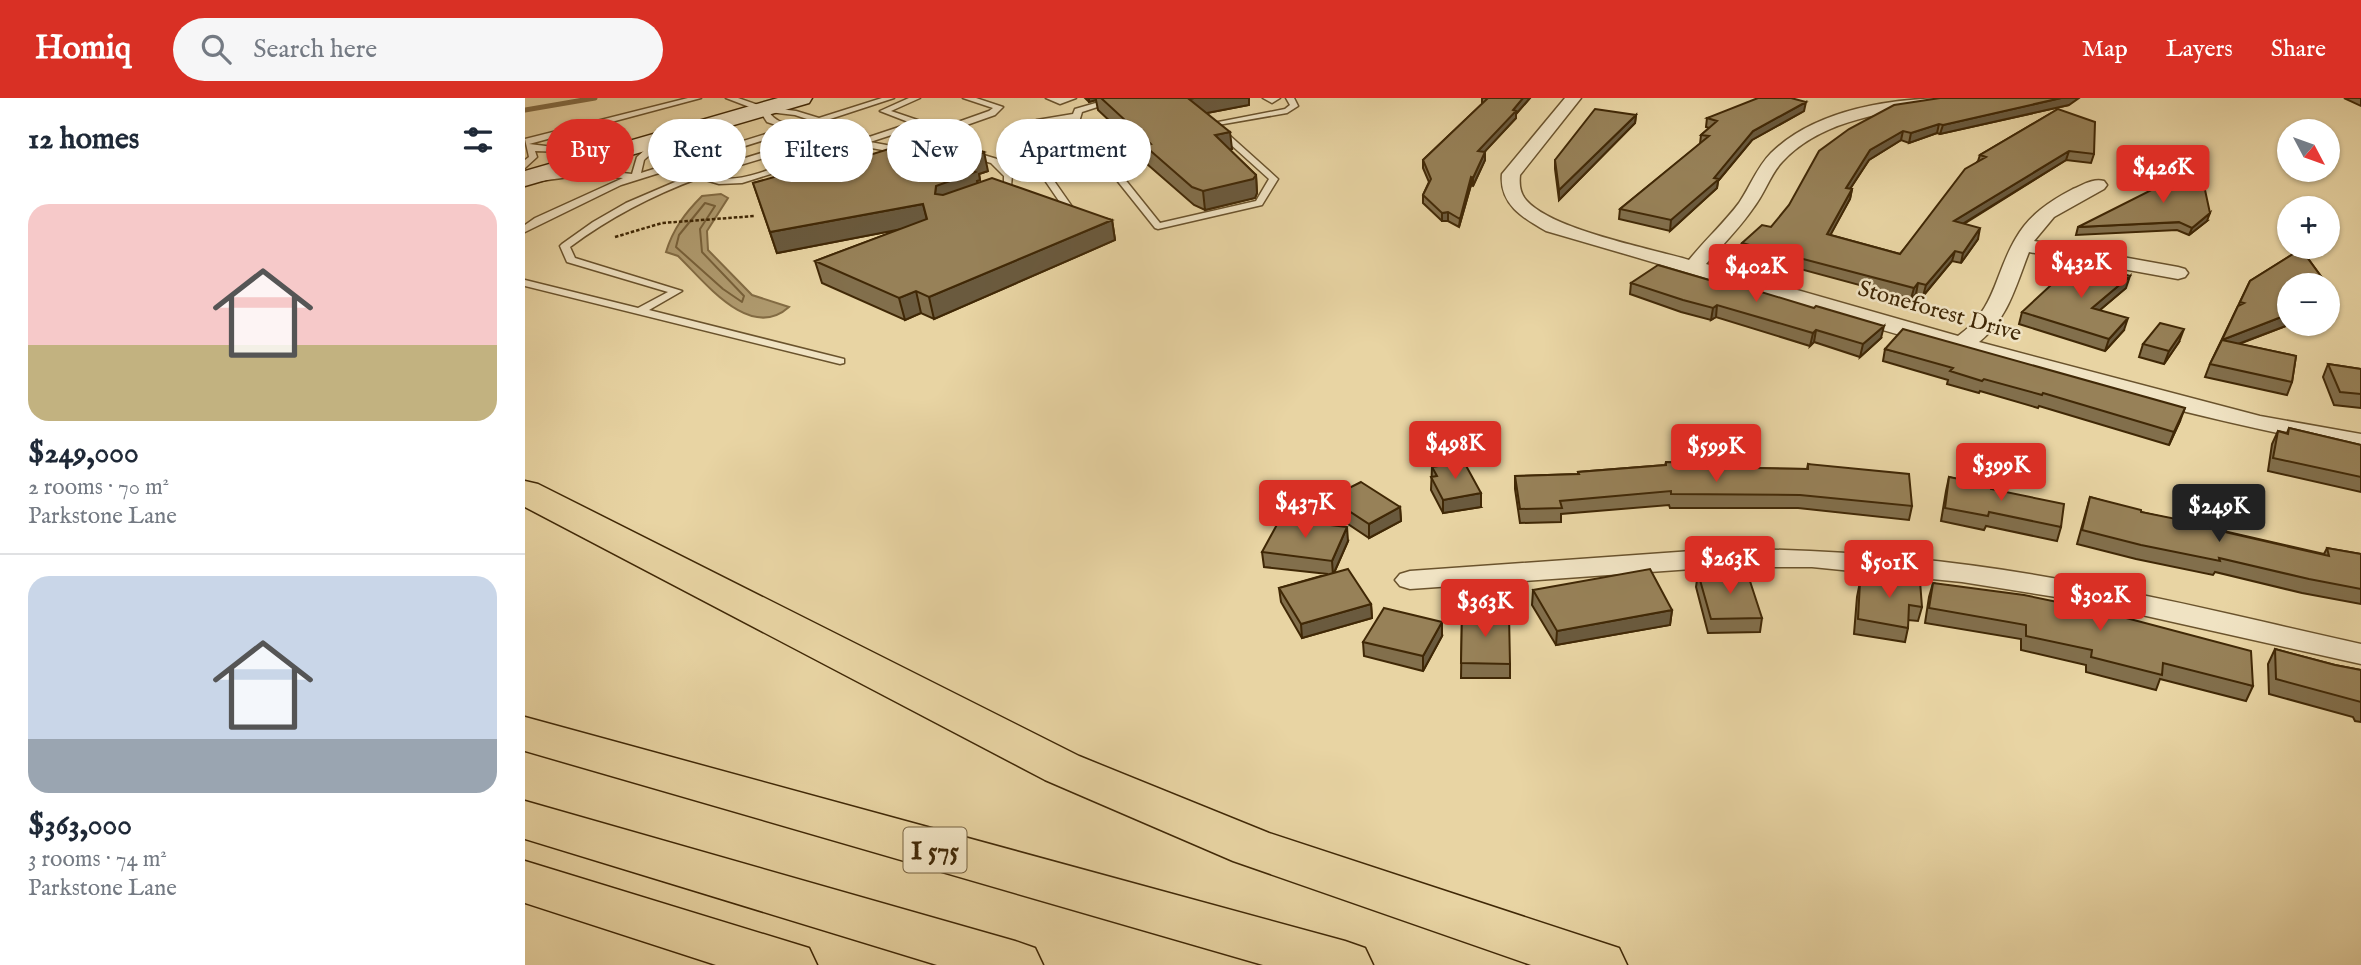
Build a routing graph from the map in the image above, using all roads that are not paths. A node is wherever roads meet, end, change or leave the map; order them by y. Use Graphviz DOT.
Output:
graph roads {
  1 [pos="697,98"];
  2 [pos="801,98"];
  3 [pos="890,98"];
  4 [pos="916,98"];
  5 [pos="967,98"];
  6 [pos="1050,98"];
  7 [pos="1072,98"];
  8 [pos="1121,98"];
  9 [pos="1290,98"];
  10 [pos="1573,98"];
  11 [pos="1945,98"];
  12 [pos="748,102"];
  13 [pos="1077,116"];
  14 [pos="709,119"];
  15 [pos="769,119"];
  16 [pos="814,119"];
  17 [pos="820,119"];
  18 [pos="908,119"];
  19 [pos="975,119"];
  20 [pos="760,138"];
  21 [pos="648,144"];
  22 [pos="648,152"];
  23 [pos="526,153"];
  24 [pos="982,157"];
  25 [pos="636,177"];
  26 [pos="525,180"];
  27 [pos="681,182"];
  28 [pos="2098,185"];
  29 [pos="986,196"];
  30 [pos="1084,221"];
  31 [pos="525,229"];
  32 [pos="2023,245"];
  33 [pos="1693,268"];
  34 [pos="2178,273"];
  35 [pos="525,283"];
  36 [pos="638,312"];
  37 [pos="1962,344"];
  38 [pos="840,361"];
  39 [pos="2361,442"];
  40 [pos="525,492"];
  41 [pos="1410,580"];
  42 [pos="2361,654"];
  43 [pos="525,734"];
  44 [pos="525,820"];
  45 [pos="525,882"];
  46 [pos="789,965"];
  47 [pos="1016,965"];
  48 [pos="1345,965"];
  49 [pos="1599,965"];
  1 -- 23 [label="lane"];
  2 -- 12 [label="main road"];
  3 -- 17 [label="lane"];
  4 -- 18 [label="lane"];
  5 -- 19 [label="lane"];
  6 -- 7 [label="lane"];
  8 -- 13 [label="lane"];
  9 -- 13 [label="lane"];
  10 -- 33 [label="street, Stoneforest Drive"];
  11 -- 33 [label="street"];
  12 -- 14 [label="main road"];
  12 -- 15 [label="lane"];
  12 -- 16 [label="lane"];
  12 -- 23 [label="main road"];
  13 -- 30 [label="lane"];
  20 -- 25 [label="lane"];
  21 -- 26 [label="main road"];
  22 -- 25 [label="lane"];
  24 -- 29 [label="lane"];
  25 -- 26 [label="lane"];
  25 -- 31 [label="lane"];
  27 -- 36 [label="lane"];
  28 -- 32 [label="street"];
  32 -- 34 [label="street"];
  32 -- 37 [label="street"];
  33 -- 37 [label="street, Stoneforest Drive"];
  35 -- 36 [label="lane"];
  36 -- 38 [label="lane"];
  37 -- 39 [label="street, Stoneforest Drive"];
  40 -- 49 [label="highway"];
  41 -- 42 [label="street"];
  43 -- 48 [label="highway, I 575"];
  44 -- 47 [label="highway"];
  45 -- 46 [label="highway"];
}
